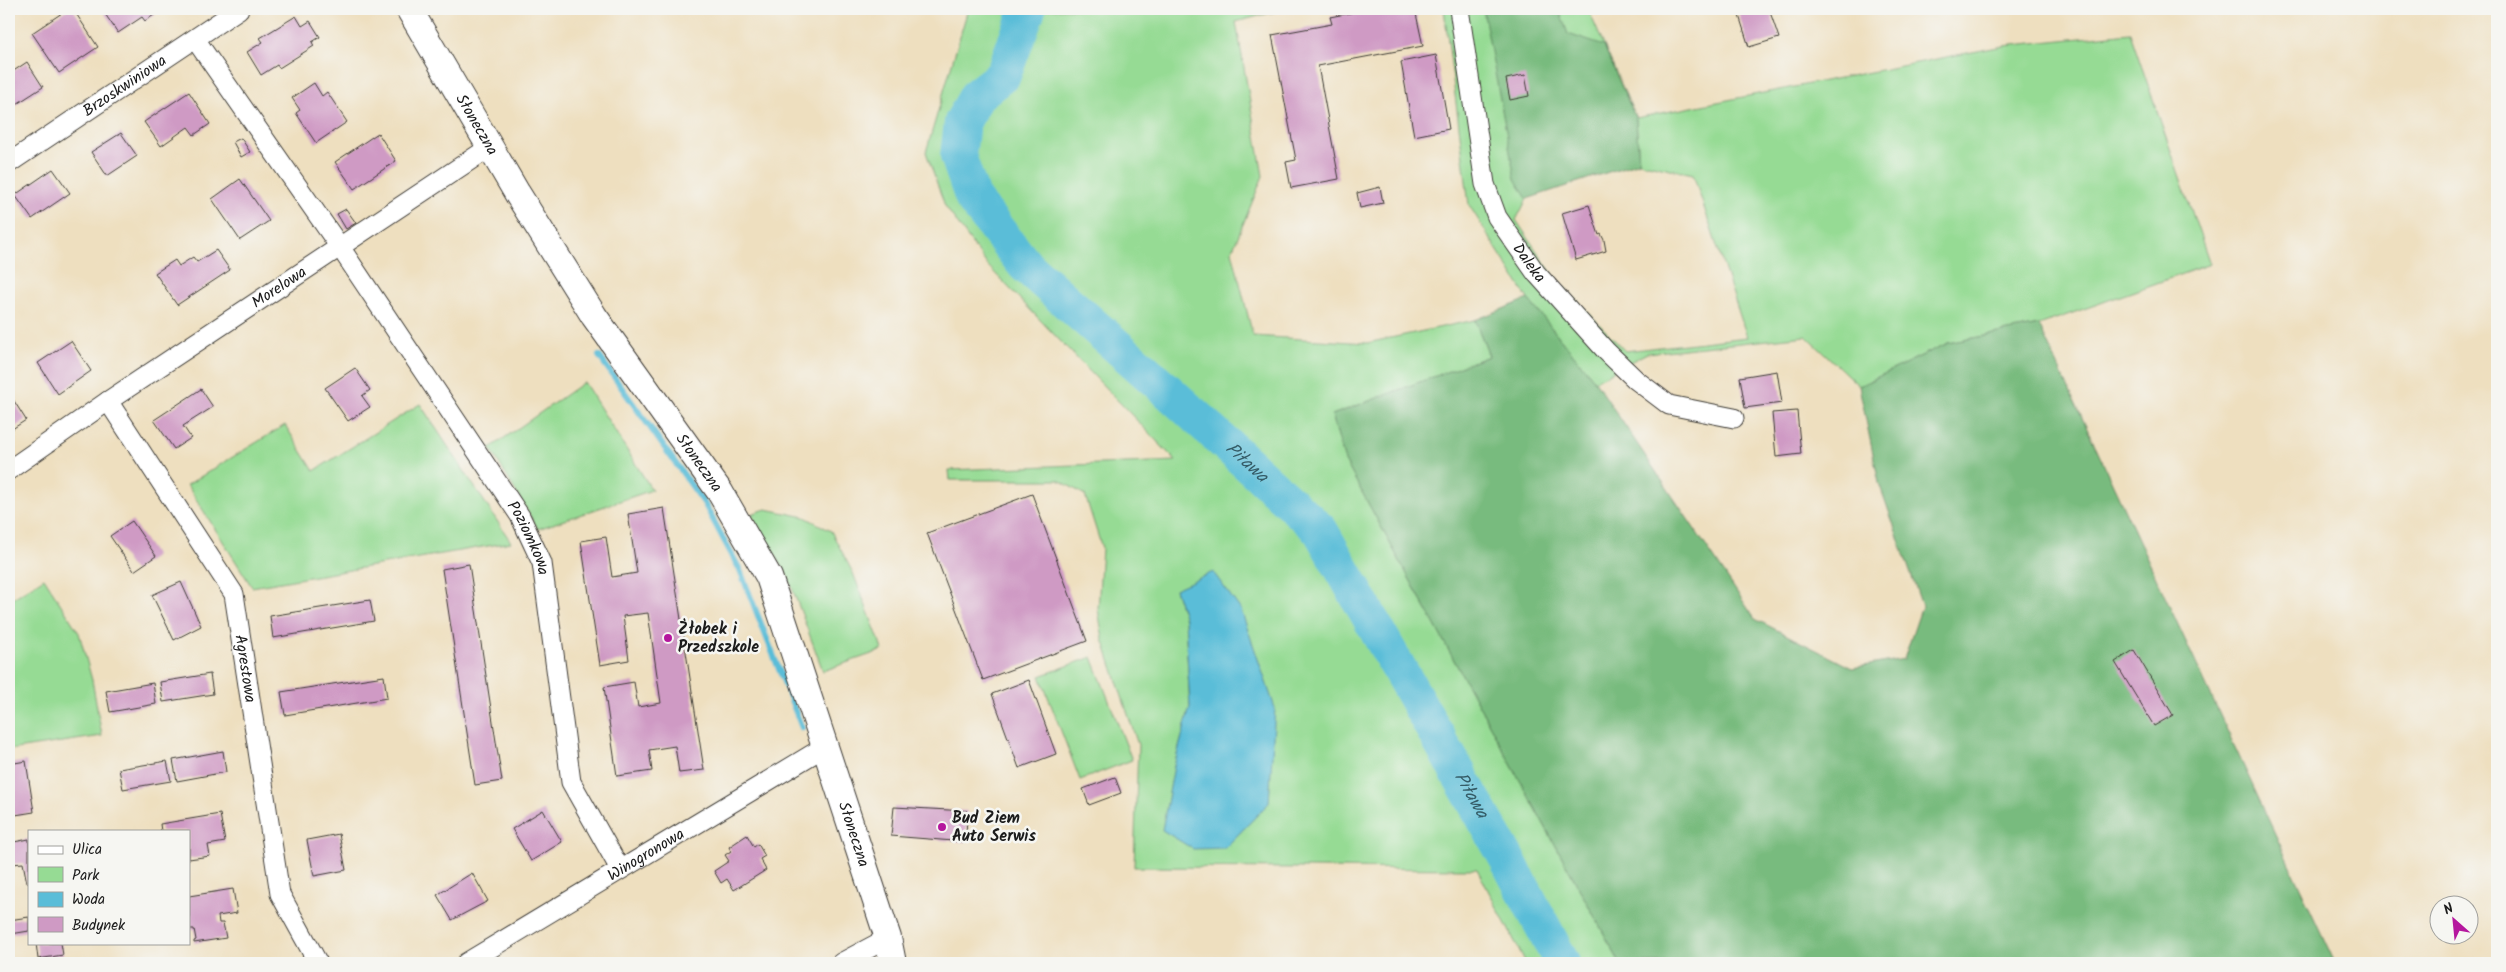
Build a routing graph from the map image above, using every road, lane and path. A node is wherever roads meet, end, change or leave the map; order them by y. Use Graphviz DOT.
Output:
graph roads {
  1 [pos="240,9"];
  2 [pos="409,9"];
  3 [pos="1459,9"];
  4 [pos="195,39"];
  5 [pos="490,147"];
  6 [pos="9,163"];
  7 [pos="340,247"];
  8 [pos="108,401"];
  9 [pos="1734,418"];
  10 [pos="9,470"];
  11 [pos="826,746"];
  12 [pos="620,869"];
  13 [pos="890,951"];
  14 [pos="318,963"];
  15 [pos="466,963"];
  16 [pos="841,963"];
  1 -- 4 [label="street, Brzoskwiniowa"];
  2 -- 5 [label="street, Słoneczna"];
  3 -- 9 [label="street, Daleka"];
  4 -- 6 [label="street, Brzoskwiniowa"];
  4 -- 7 [label="street"];
  5 -- 7 [label="street, Morelowa"];
  5 -- 11 [label="street, Słoneczna"];
  7 -- 8 [label="street, Morelowa"];
  7 -- 12 [label="street, Poziomkowa"];
  8 -- 10 [label="street, Morelowa"];
  8 -- 14 [label="street, Agrestowa"];
  11 -- 12 [label="street, Winogronowa"];
  11 -- 13 [label="street, Słoneczna"];
  12 -- 15 [label="street, Winogronowa"];
  13 -- 16 [label="street"];
}
